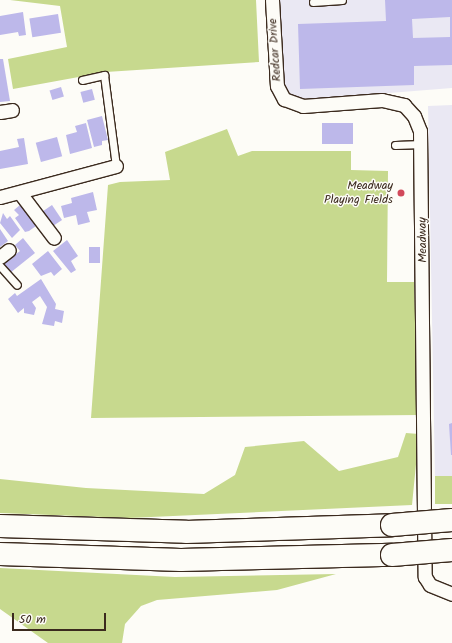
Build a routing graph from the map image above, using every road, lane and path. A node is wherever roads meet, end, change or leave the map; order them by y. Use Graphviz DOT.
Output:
graph roads {
  1 [pos="272,0"];
  2 [pos="342,0"];
  3 [pos="313,2"];
  4 [pos="82,80"];
  5 [pos="284,99"];
  6 [pos="422,144"];
  7 [pos="395,146"];
  8 [pos="116,166"];
  9 [pos="20,193"];
  10 [pos="0,197"];
  11 [pos="54,238"];
  12 [pos="0,266"];
  13 [pos="17,285"];
  14 [pos="452,520"];
  15 [pos="0,526"];
  16 [pos="452,550"];
  17 [pos="0,554"];
  18 [pos="452,594"];
  1 -- 5 [label="street, Redcar Drive"];
  2 -- 3 [label="lane"];
  4 -- 8 [label="lane"];
  5 -- 6 [label="street, Meadway"];
  6 -- 7 [label="lane"];
  6 -- 18 [label="street, Meadway"];
  8 -- 9 [label="street"];
  9 -- 10 [label="street"];
  9 -- 11 [label="street"];
  12 -- 13 [label="lane"];
  14 -- 15 [label="highway, bridge"];
  16 -- 17 [label="highway, bridge"];
}
